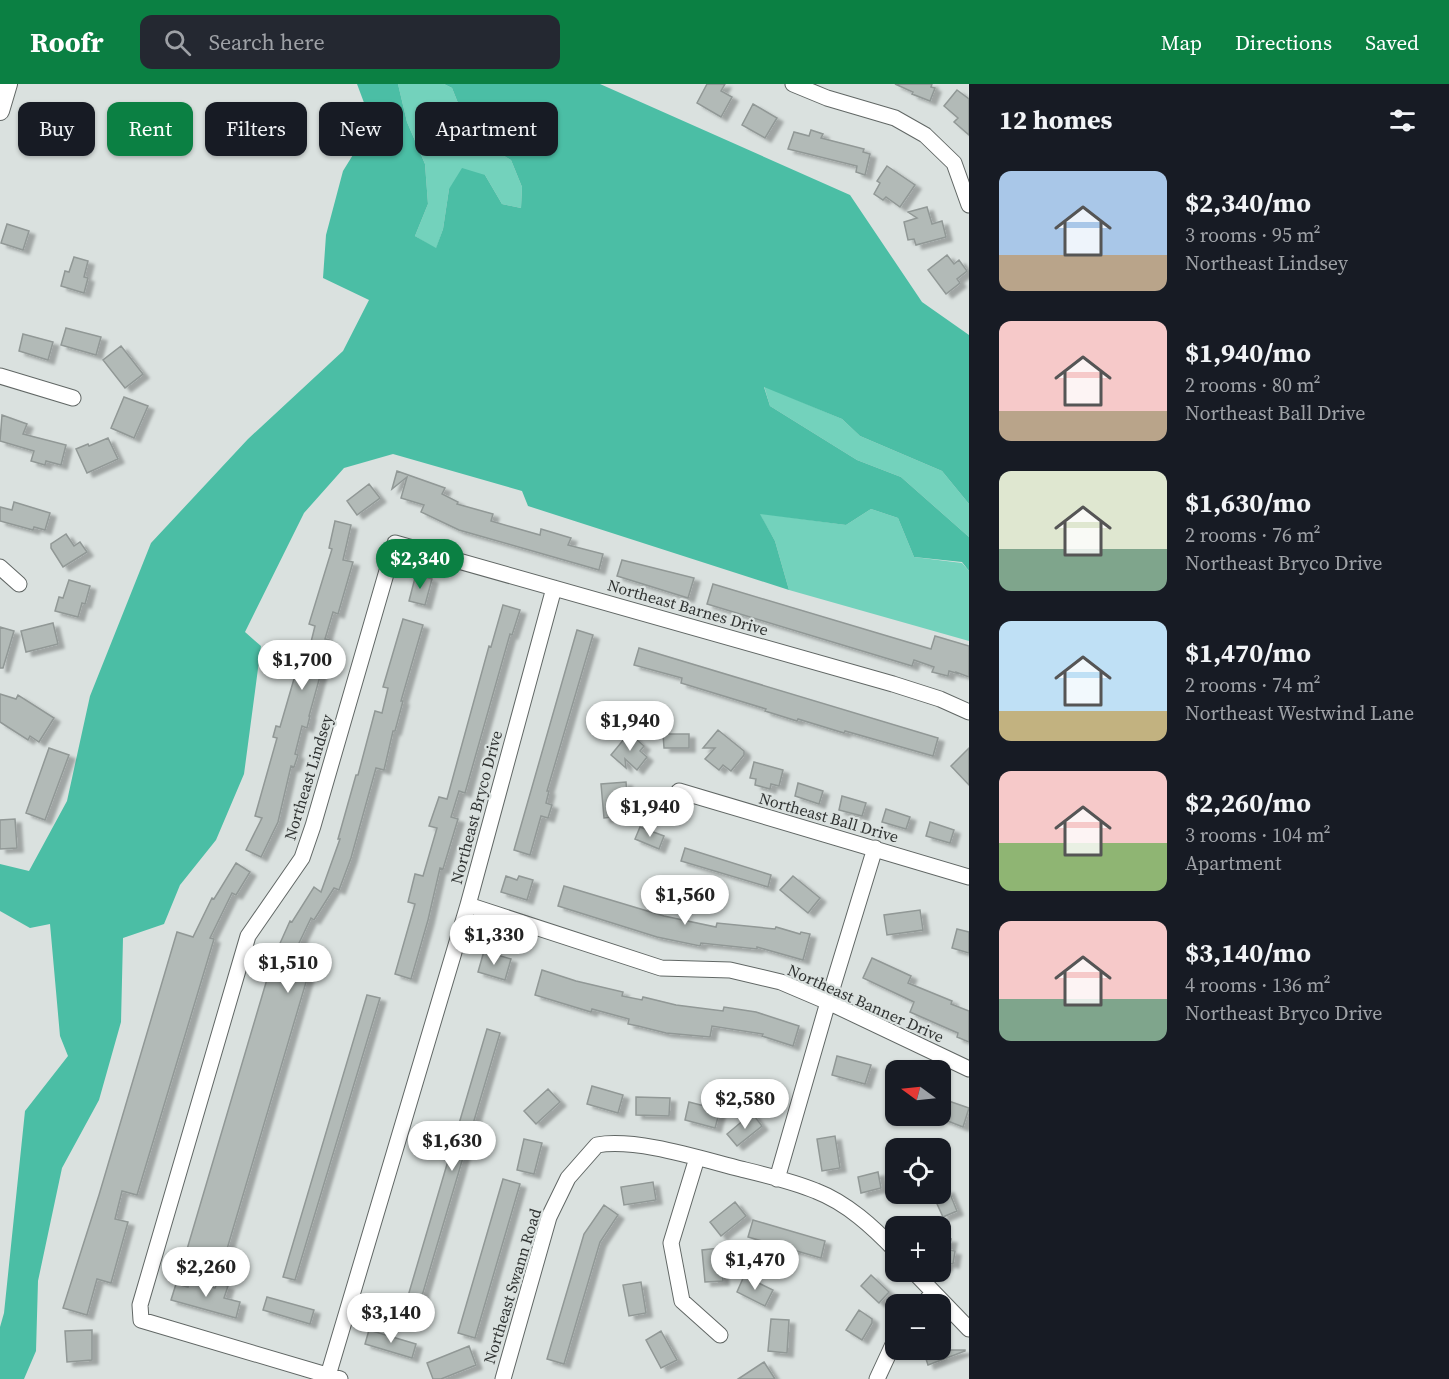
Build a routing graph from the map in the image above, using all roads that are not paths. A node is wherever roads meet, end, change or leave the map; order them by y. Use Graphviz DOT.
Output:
graph roads {
  1 [pos="8,84"];
  2 [pos="793,84"];
  3 [pos="828,91"];
  4 [pos="0,111"];
  5 [pos="969,205"];
  6 [pos="0,376"];
  7 [pos="73,398"];
  8 [pos="395,543"];
  9 [pos="0,567"];
  10 [pos="19,584"];
  11 [pos="554,588"];
  12 [pos="969,712"];
  13 [pos="679,791"];
  14 [pos="874,848"];
  15 [pos="969,877"];
  16 [pos="468,905"];
  17 [pos="828,1002"];
  18 [pos="969,1069"];
  19 [pos="697,1158"];
  20 [pos="777,1179"];
  21 [pos="885,1240"];
  22 [pos="923,1282"];
  23 [pos="933,1293"];
  24 [pos="969,1329"];
  25 [pos="720,1335"];
  26 [pos="886,1360"];
  27 [pos="332,1378"];
  28 [pos="503,1379"];
  29 [pos="877,1379"];
  1 -- 4 [label="street"];
  2 -- 3 [label="street"];
  3 -- 5 [label="street"];
  6 -- 7 [label="street"];
  8 -- 11 [label="street, Northeast Barnes Drive"];
  8 -- 27 [label="street, Northeast Lindsey"];
  9 -- 10 [label="street"];
  11 -- 12 [label="street, Northeast Barnes Drive"];
  11 -- 16 [label="street, Northeast Bryco Drive"];
  13 -- 14 [label="street, Northeast Ball Drive"];
  14 -- 15 [label="street, Northeast Ball Drive"];
  14 -- 17 [label="street"];
  16 -- 17 [label="street, Northeast Banner Drive"];
  16 -- 27 [label="street, Northeast Bryco Drive"];
  17 -- 18 [label="street, Northeast Banner Drive"];
  17 -- 20 [label="street"];
  19 -- 20 [label="street"];
  19 -- 25 [label="street"];
  19 -- 28 [label="street, Northeast Swann Road"];
  20 -- 21 [label="street"];
  22 -- 23 [label="street"];
  23 -- 24 [label="street"];
  26 -- 29 [label="street"];
}
